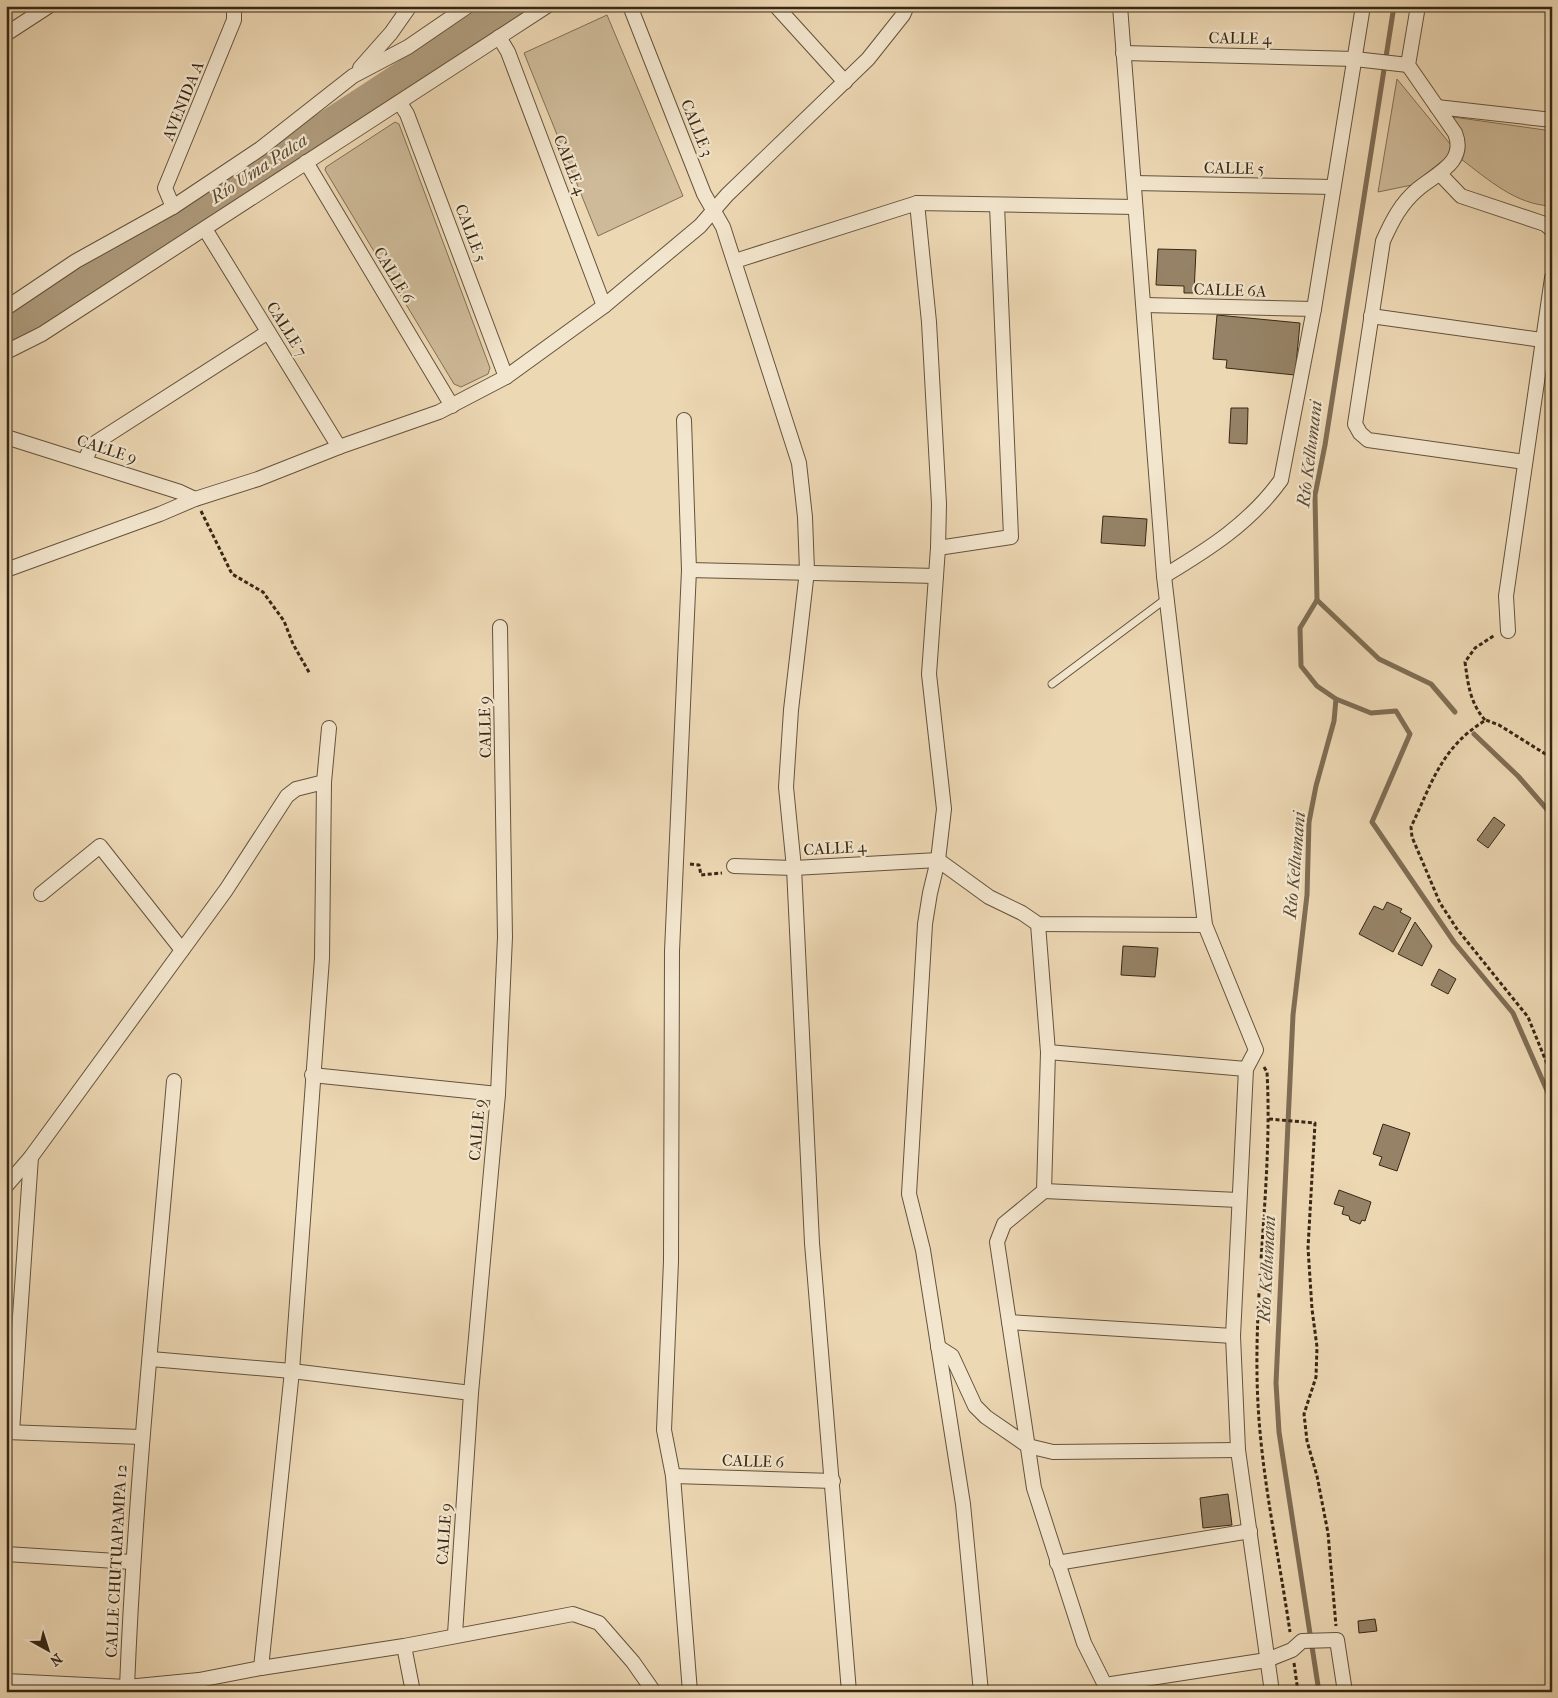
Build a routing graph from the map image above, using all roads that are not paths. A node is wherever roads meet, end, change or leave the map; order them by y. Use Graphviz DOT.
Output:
graph roads {
  1 [pos="49,6"];
  2 [pos="234,6"];
  3 [pos="410,6"];
  4 [pos="468,6"];
  5 [pos="547,6"];
  6 [pos="630,6"];
  7 [pos="776,6"];
  8 [pos="907,6"];
  9 [pos="1120,6"];
  10 [pos="1363,6"];
  11 [pos="1418,6"];
  12 [pos="6,34"];
  13 [pos="500,38"];
  14 [pos="1123,53"];
  15 [pos="1355,59"];
  16 [pos="1403,64"];
  17 [pos="353,76"];
  18 [pos="845,82"];
  19 [pos="400,103"];
  20 [pos="1437,107"];
  21 [pos="1552,120"];
  22 [pos="306,162"];
  23 [pos="1440,174"];
  24 [pos="1134,183"];
  25 [pos="1333,188"];
  26 [pos="917,203"];
  27 [pos="996,205"];
  28 [pos="173,207"];
  29 [pos="1135,207"];
  30 [pos="713,210"];
  31 [pos="205,229"];
  32 [pos="1552,230"];
  33 [pos="735,261"];
  34 [pos="1552,278"];
  35 [pos="1144,304"];
  36 [pos="604,306"];
  37 [pos="6,308"];
  38 [pos="1314,308"];
  39 [pos="1372,316"];
  40 [pos="268,332"];
  41 [pos="1542,340"];
  42 [pos="6,352"];
  43 [pos="506,377"];
  44 [pos="452,406"];
  45 [pos="684,420"];
  46 [pos="6,436"];
  47 [pos="339,447"];
  48 [pos="85,460"];
  49 [pos="1525,462"];
  50 [pos="195,499"];
  51 [pos="938,548"];
  52 [pos="8,567"];
  53 [pos="689,570"];
  54 [pos="807,571"];
  55 [pos="936,576"];
  56 [pos="1164,576"];
  57 [pos="1166,598"];
  58 [pos="500,627"];
  59 [pos="1508,632"];
  60 [pos="1052,684"];
  61 [pos="329,728"];
  62 [pos="324,782"];
  63 [pos="938,860"];
  64 [pos="734,866"];
  65 [pos="794,868"];
  66 [pos="41,894"];
  67 [pos="1038,924"];
  68 [pos="1205,925"];
  69 [pos="182,950"];
  70 [pos="1048,1052"];
  71 [pos="1246,1069"];
  72 [pos="312,1075"];
  73 [pos="174,1081"];
  74 [pos="498,1094"];
  75 [pos="31,1157"];
  76 [pos="6,1186"];
  77 [pos="1044,1191"];
  78 [pos="1238,1200"];
  79 [pos="1009,1322"];
  80 [pos="1234,1336"];
  81 [pos="938,1347"];
  82 [pos="151,1359"];
  83 [pos="292,1371"];
  84 [pos="471,1393"];
  85 [pos="9,1432"];
  86 [pos="141,1437"];
  87 [pos="1028,1446"];
  88 [pos="1238,1450"];
  89 [pos="673,1476"];
  90 [pos="833,1481"];
  91 [pos="1250,1531"];
  92 [pos="6,1554"];
  93 [pos="132,1562"];
  94 [pos="1058,1563"];
  95 [pos="455,1634"];
  96 [pos="404,1646"];
  97 [pos="1267,1660"];
  98 [pos="261,1668"];
  99 [pos="6,1681"];
  100 [pos="128,1687"];
  101 [pos="1105,1688"];
  102 [pos="413,1692"];
  103 [pos="654,1692"];
  104 [pos="690,1692"];
  105 [pos="849,1692"];
  106 [pos="981,1692"];
  107 [pos="1272,1692"];
  108 [pos="1345,1692"];
  1 -- 12 [label="street"];
  2 -- 28 [label="street, AVENIDA A"];
  3 -- 17 [label="street"];
  4 -- 17 [label="street"];
  5 -- 13 [label="street"];
  6 -- 30 [label="street, CALLE 3"];
  7 -- 18 [label="street"];
  8 -- 18 [label="street"];
  9 -- 14 [label="street"];
  10 -- 15 [label="street"];
  11 -- 16 [label="street"];
  13 -- 19 [label="street"];
  13 -- 36 [label="street, CALLE 4"];
  14 -- 15 [label="street, CALLE 4"];
  14 -- 24 [label="street"];
  15 -- 16 [label="street, CALLE 4"];
  15 -- 25 [label="street"];
  16 -- 20 [label="street"];
  17 -- 28 [label="street"];
  18 -- 30 [label="street"];
  19 -- 22 [label="street"];
  19 -- 43 [label="street, CALLE 5"];
  20 -- 21 [label="street"];
  20 -- 23 [label="street"];
  22 -- 31 [label="street"];
  22 -- 44 [label="street, CALLE 6"];
  23 -- 32 [label="street"];
  23 -- 39 [label="street"];
  24 -- 25 [label="street, CALLE 5"];
  24 -- 29 [label="street"];
  25 -- 38 [label="street"];
  26 -- 27 [label="street"];
  26 -- 33 [label="street"];
  26 -- 51 [label="street"];
  27 -- 29 [label="street"];
  27 -- 51 [label="street"];
  28 -- 37 [label="street"];
  29 -- 35 [label="street"];
  30 -- 33 [label="street, CALLE 3"];
  30 -- 36 [label="street"];
  31 -- 40 [label="street, CALLE 7"];
  31 -- 42 [label="street"];
  33 -- 54 [label="street, CALLE 3"];
  34 -- 41 [label="street"];
  35 -- 38 [label="street, CALLE 6A"];
  35 -- 56 [label="street"];
  36 -- 43 [label="street"];
  38 -- 56 [label="street"];
  39 -- 41 [label="street"];
  39 -- 49 [label="street"];
  40 -- 47 [label="street, CALLE 7"];
  40 -- 48 [label="street"];
  41 -- 49 [label="street"];
  43 -- 44 [label="street"];
  44 -- 47 [label="street"];
  45 -- 53 [label="street"];
  46 -- 48 [label="street, CALLE 9"];
  47 -- 50 [label="street"];
  48 -- 50 [label="street, CALLE 9"];
  49 -- 59 [label="street"];
  50 -- 52 [label="street"];
  51 -- 55 [label="street"];
  53 -- 54 [label="street"];
  53 -- 89 [label="street"];
  54 -- 55 [label="street"];
  54 -- 65 [label="street, CALLE 3"];
  55 -- 63 [label="street"];
  56 -- 57 [label="street"];
  57 -- 60 [label="lane"];
  57 -- 68 [label="street"];
  58 -- 74 [label="street, CALLE 9"];
  61 -- 62 [label="street"];
  62 -- 69 [label="street"];
  62 -- 72 [label="street"];
  63 -- 65 [label="street, CALLE 4"];
  63 -- 67 [label="street"];
  63 -- 81 [label="street"];
  64 -- 65 [label="street, CALLE 4"];
  65 -- 90 [label="street, CALLE 3"];
  66 -- 69 [label="street"];
  67 -- 68 [label="street"];
  67 -- 70 [label="street"];
  68 -- 71 [label="street"];
  69 -- 75 [label="street"];
  70 -- 71 [label="street"];
  70 -- 77 [label="street"];
  71 -- 78 [label="street"];
  72 -- 74 [label="street"];
  72 -- 83 [label="street"];
  73 -- 82 [label="street, CALLE CHUTUAPAMPA 12"];
  74 -- 84 [label="street, CALLE 9"];
  75 -- 76 [label="street"];
  75 -- 85 [label="street"];
  77 -- 78 [label="street"];
  77 -- 79 [label="street"];
  78 -- 80 [label="street"];
  79 -- 80 [label="street"];
  79 -- 87 [label="street"];
  80 -- 88 [label="street"];
  81 -- 87 [label="street"];
  81 -- 106 [label="street"];
  82 -- 83 [label="street"];
  82 -- 86 [label="street, CALLE CHUTUAPAMPA 12"];
  83 -- 84 [label="street"];
  83 -- 98 [label="street"];
  84 -- 95 [label="street, CALLE 9"];
  85 -- 86 [label="street"];
  86 -- 93 [label="street, CALLE CHUTUAPAMPA 12"];
  87 -- 88 [label="street"];
  87 -- 94 [label="street"];
  88 -- 91 [label="street"];
  89 -- 90 [label="street, CALLE 6"];
  89 -- 104 [label="street"];
  90 -- 105 [label="street, CALLE 3"];
  91 -- 94 [label="street"];
  91 -- 97 [label="street"];
  92 -- 93 [label="street"];
  93 -- 100 [label="street, CALLE CHUTUAPAMPA 12"];
  94 -- 101 [label="street"];
  95 -- 96 [label="street"];
  95 -- 103 [label="street"];
  96 -- 98 [label="street"];
  96 -- 102 [label="street"];
  97 -- 101 [label="street"];
  97 -- 107 [label="street"];
  97 -- 108 [label="street"];
  98 -- 100 [label="street"];
  99 -- 100 [label="street"];
}
